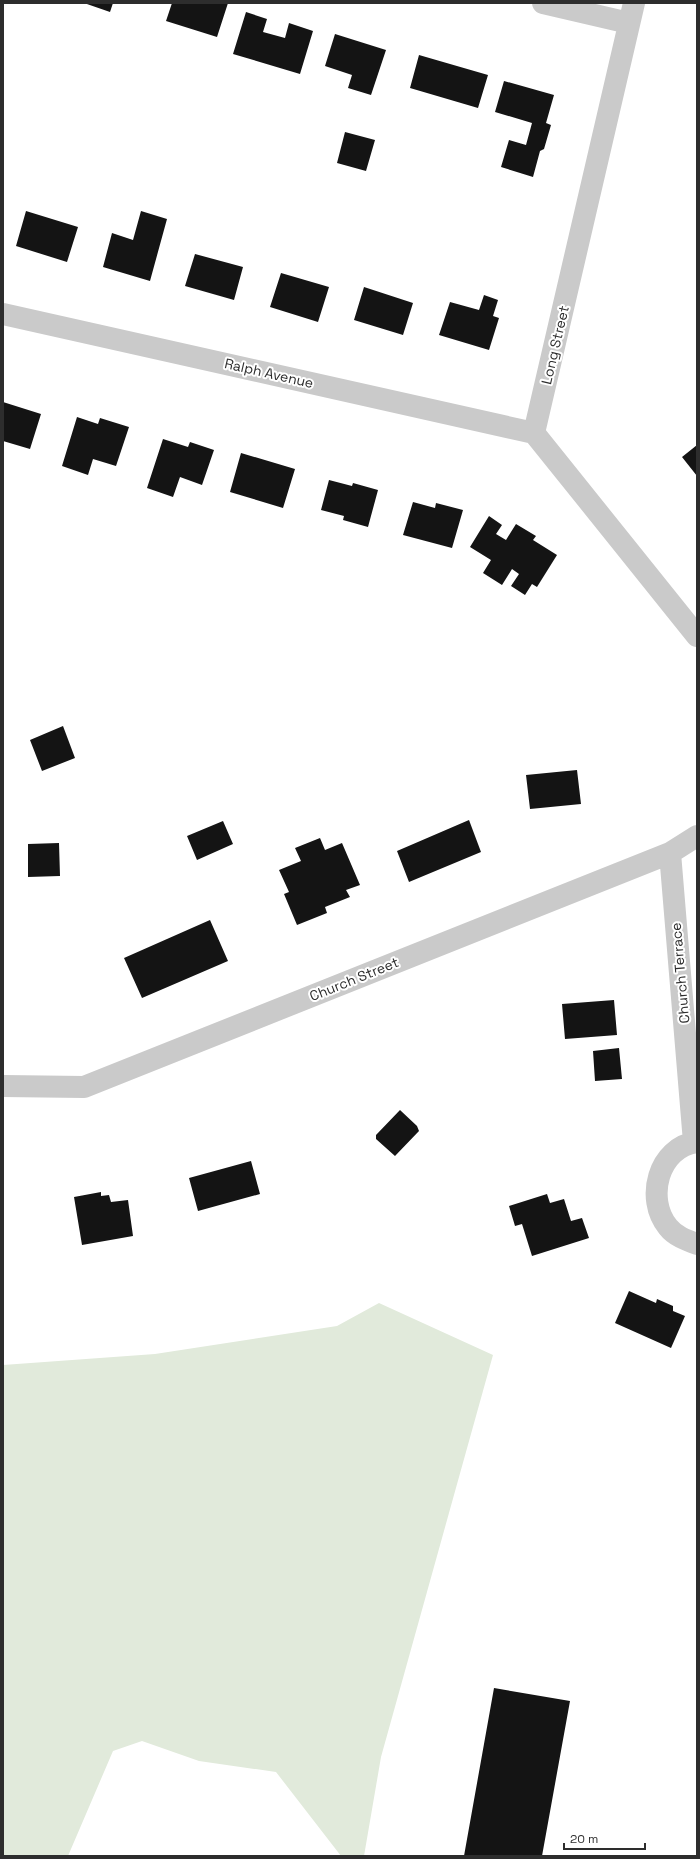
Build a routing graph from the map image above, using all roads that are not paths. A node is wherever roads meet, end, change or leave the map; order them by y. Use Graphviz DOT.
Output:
graph roads {
  1 [pos="543,3"];
  2 [pos="632,13"];
  3 [pos="3,314"];
  4 [pos="534,433"];
  5 [pos="697,636"];
  6 [pos="697,836"];
  7 [pos="670,852"];
  8 [pos="3,1086"];
  9 [pos="696,1142"];
  10 [pos="697,1244"];
  1 -- 2 [label="street"];
  2 -- 4 [label="street, Long Street"];
  3 -- 4 [label="street, Ralph Avenue"];
  4 -- 5 [label="street"];
  6 -- 7 [label="street, Church Street"];
  7 -- 8 [label="street, Church Street"];
  7 -- 9 [label="street, Church Terrace"];
  9 -- 10 [label="street, Church Terrace"];
}
